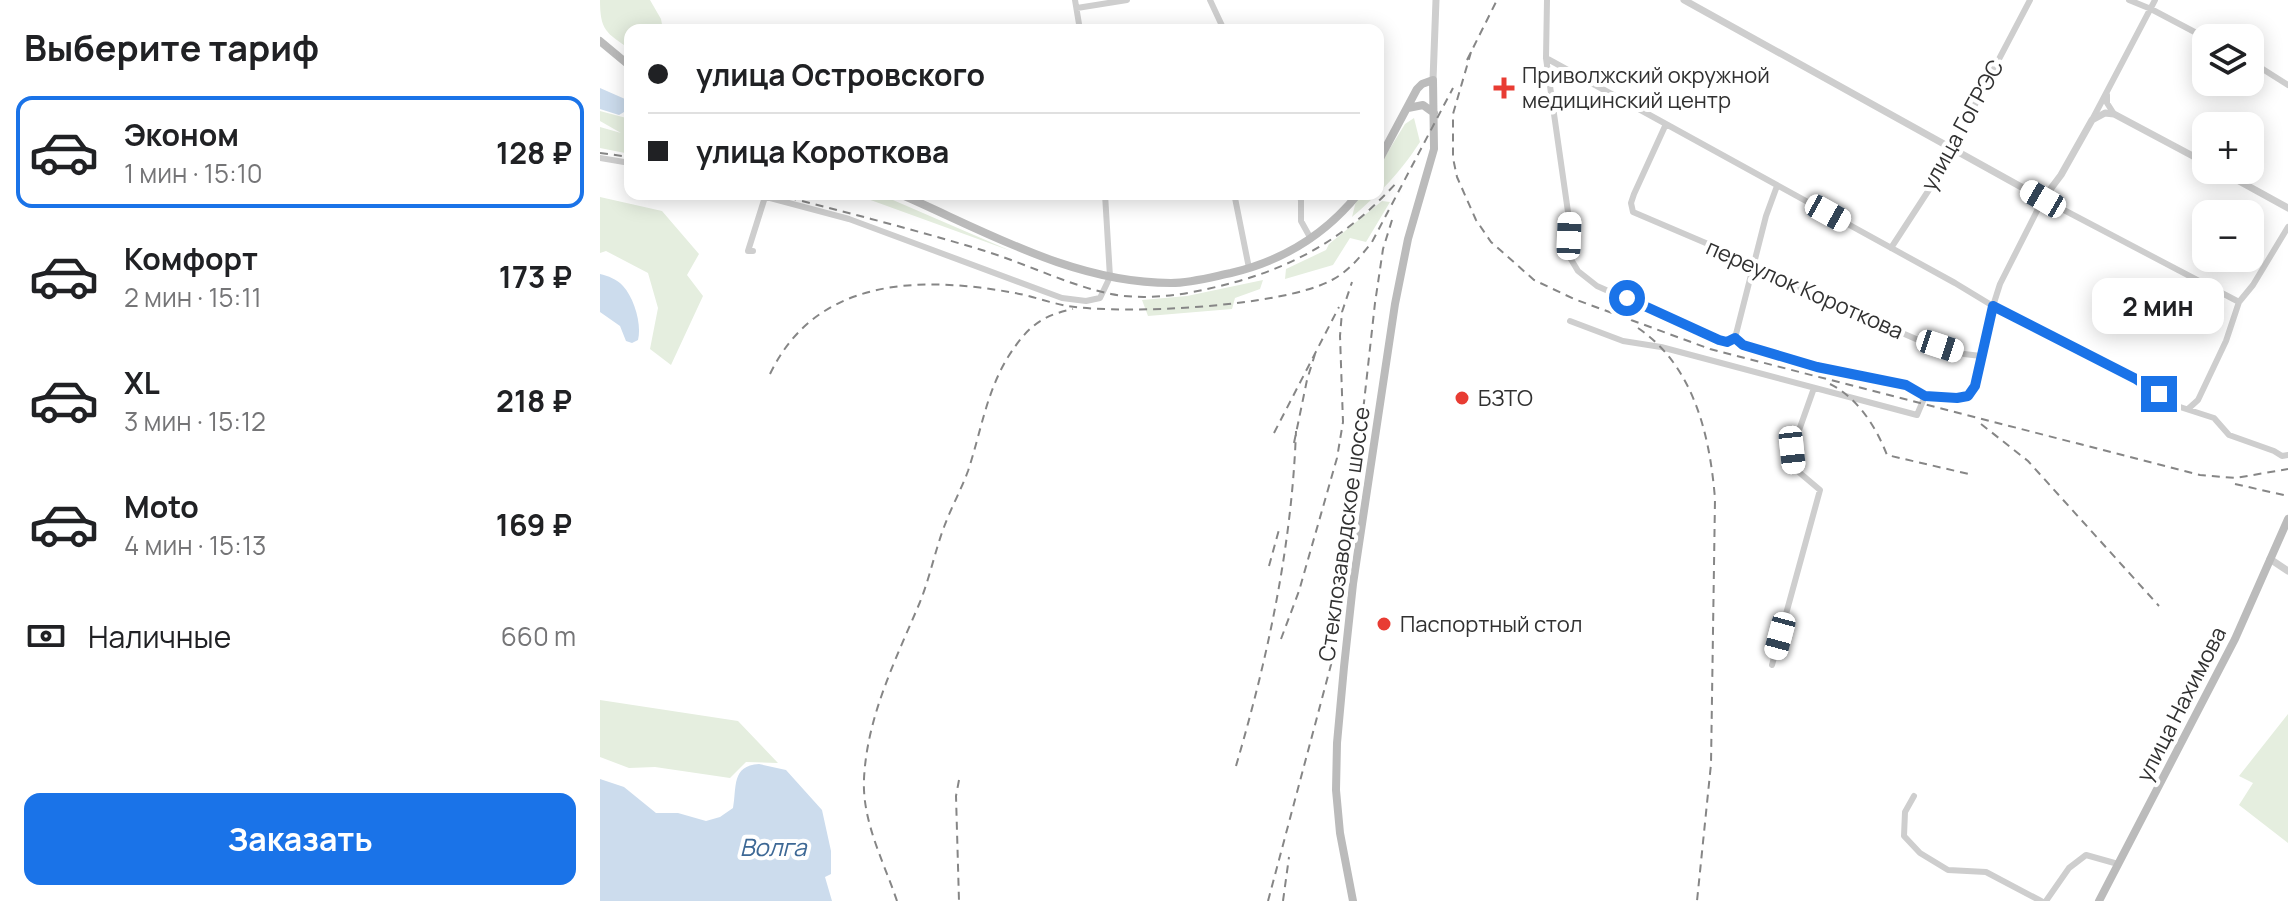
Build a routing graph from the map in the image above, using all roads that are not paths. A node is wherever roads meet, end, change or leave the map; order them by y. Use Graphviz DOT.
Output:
graph roads {
  1 [pos="1127,0"];
  2 [pos="1210,0"];
  3 [pos="1436,0"];
  4 [pos="1547,0"];
  5 [pos="1684,0"];
  6 [pos="2030,0"];
  7 [pos="2129,0"];
  8 [pos="2155,0"];
  9 [pos="1076,4"];
  10 [pos="2151,9"];
  11 [pos="1079,24"];
  12 [pos="1221,24"];
  13 [pos="2192,31"];
  14 [pos="600,41"];
  15 [pos="1546,58"];
  16 [pos="624,62"];
  17 [pos="2264,70"];
  18 [pos="1433,80"];
  19 [pos="2288,85"];
  20 [pos="2107,91"];
  21 [pos="1408,108"];
  22 [pos="1434,113"];
  23 [pos="2114,114"];
  24 [pos="2092,120"];
  25 [pos="1666,124"];
  26 [pos="1951,146"];
  27 [pos="1384,151"];
  28 [pos="2192,156"];
  29 [pos="600,158"];
  30 [pos="624,162"];
  31 [pos="2244,184"];
  32 [pos="1777,186"];
  33 [pos="2043,199"];
  34 [pos="764,200"];
  35 [pos="776,200"];
  36 [pos="914,200"];
  37 [pos="1105,200"];
  38 [pos="1235,200"];
  39 [pos="1301,200"];
  40 [pos="1352,200"];
  41 [pos="2288,208"];
  42 [pos="2288,227"];
  43 [pos="1311,239"];
  44 [pos="1891,248"];
  45 [pos="753,251"];
  46 [pos="1755,264"];
  47 [pos="1249,268"];
  48 [pos="1110,277"];
  49 [pos="2239,302"];
  50 [pos="1993,306"];
  51 [pos="1570,321"];
  52 [pos="1735,338"];
  53 [pos="1981,356"];
  54 [pos="1814,388"];
  55 [pos="1925,396"];
  56 [pos="2188,409"];
  57 [pos="2288,455"];
  58 [pos="2288,519"];
  59 [pos="2270,559"];
  60 [pos="2288,571"];
  61 [pos="1772,665"];
  62 [pos="1914,796"];
  63 [pos="2118,864"];
  64 [pos="2103,900"];
  65 [pos="1353,901"];
  66 [pos="2044,901"];
  1 -- 9 [label="street"];
  2 -- 12 [label="street"];
  3 -- 18 [label="street"];
  4 -- 15 [label="street"];
  5 -- 26 [label="street"];
  6 -- 26 [label="street, улица ГоГРЭС"];
  7 -- 10 [label="street"];
  8 -- 10 [label="street"];
  9 -- 11 [label="street"];
  10 -- 13 [label="street"];
  10 -- 20 [label="street"];
  14 -- 16 [label="main road"];
  15 -- 25 [label="street"];
  15 -- 52 [label="street"];
  17 -- 19 [label="street"];
  18 -- 21 [label="main road"];
  18 -- 22 [label="main road, Стеклозаводское шоссе"];
  20 -- 23 [label="street"];
  20 -- 24 [label="street"];
  21 -- 22 [label="main road"];
  21 -- 27 [label="main road"];
  22 -- 65 [label="main road, Стеклозаводское шоссе"];
  23 -- 24 [label="street"];
  23 -- 28 [label="street"];
  24 -- 33 [label="street"];
  25 -- 32 [label="street"];
  25 -- 46 [label="street, переулок Короткова"];
  26 -- 33 [label="street"];
  26 -- 44 [label="street, улица ГоГРЭС"];
  29 -- 30 [label="street"];
  31 -- 41 [label="street"];
  32 -- 44 [label="street"];
  32 -- 46 [label="street"];
  33 -- 49 [label="street"];
  33 -- 50 [label="street"];
  34 -- 45 [label="street"];
  35 -- 48 [label="street"];
  36 -- 48 [label="main road"];
  37 -- 48 [label="street"];
  38 -- 47 [label="street"];
  39 -- 43 [label="street"];
  40 -- 43 [label="main road"];
  42 -- 49 [label="street"];
  43 -- 47 [label="main road"];
  44 -- 50 [label="street"];
  46 -- 52 [label="street"];
  46 -- 53 [label="street, переулок Короткова"];
  47 -- 48 [label="main road"];
  49 -- 56 [label="street"];
  50 -- 53 [label="street"];
  50 -- 56 [label="street"];
  51 -- 54 [label="street"];
  52 -- 55 [label="street"];
  53 -- 55 [label="street"];
  54 -- 55 [label="street"];
  54 -- 61 [label="street"];
  56 -- 57 [label="street"];
  58 -- 59 [label="main road, улица Нахимова"];
  59 -- 60 [label="street"];
  59 -- 63 [label="main road, улица Нахимова"];
  62 -- 66 [label="street"];
  63 -- 64 [label="main road, улица Нахимова"];
  63 -- 66 [label="street"];
}
